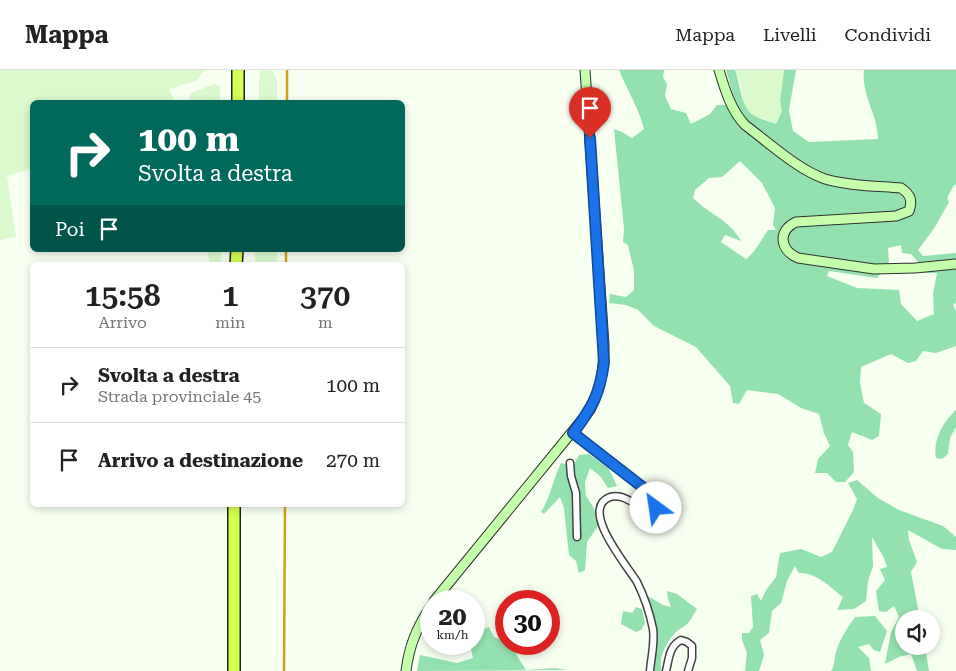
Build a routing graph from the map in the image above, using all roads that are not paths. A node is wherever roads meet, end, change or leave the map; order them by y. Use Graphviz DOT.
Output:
graph roads {
  1 [pos="585,70"];
  2 [pos="719,70"];
  3 [pos="238,74"];
  4 [pos="238,100"];
  5 [pos="956,264"];
  6 [pos="573,433"];
  7 [pos="570,463"];
  8 [pos="234,507"];
  9 [pos="577,537"];
  10 [pos="443,590"];
  11 [pos="420,625"];
  12 [pos="234,671"];
  13 [pos="406,671"];
  14 [pos="650,671"];
  15 [pos="666,671"];
  16 [pos="688,671"];
  1 -- 6 [label="main road"];
  2 -- 5 [label="main road"];
  3 -- 4 [label="highway"];
  6 -- 10 [label="main road"];
  6 -- 14 [label="street"];
  7 -- 9 [label="street"];
  8 -- 12 [label="highway"];
  11 -- 13 [label="main road"];
  15 -- 16 [label="street"];
}
